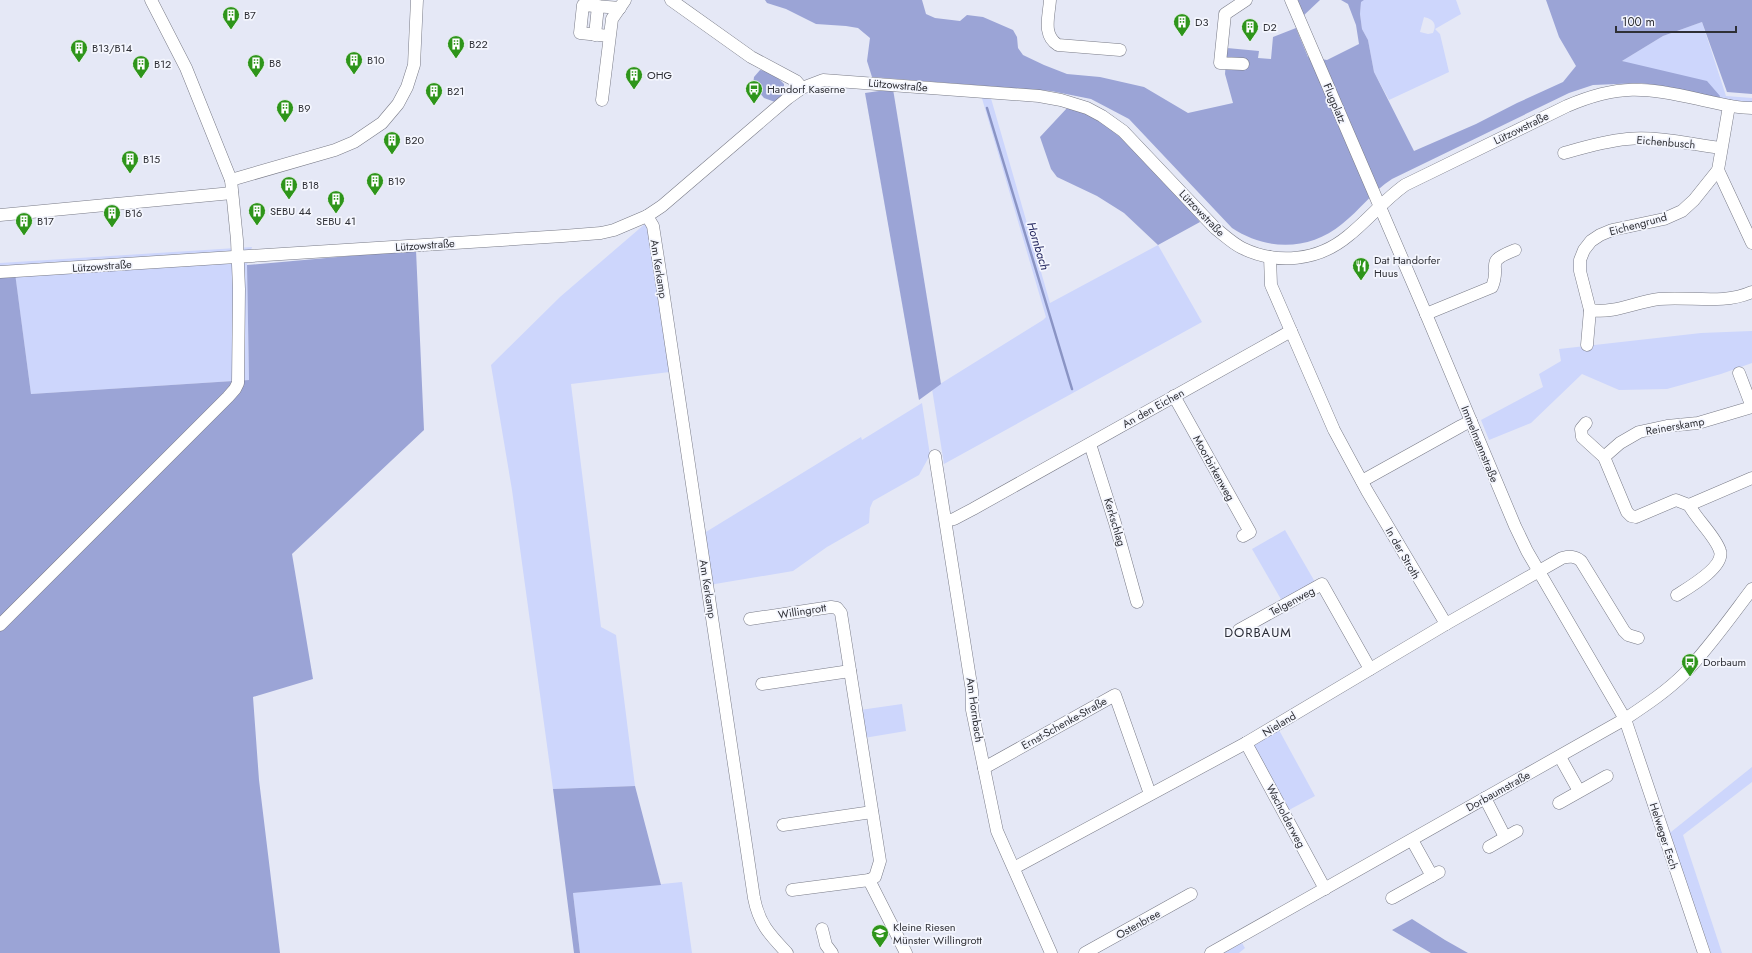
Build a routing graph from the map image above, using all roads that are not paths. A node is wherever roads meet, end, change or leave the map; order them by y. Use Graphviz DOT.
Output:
graph roads {
  1 [pos="151,0"];
  2 [pos="417,0"];
  3 [pos="671,0"];
  4 [pos="1050,0"];
  5 [pos="1246,0"];
  6 [pos="1291,0"];
  7 [pos="623,4"];
  8 [pos="610,36"];
  9 [pos="1120,50"];
  10 [pos="1243,64"];
  11 [pos="802,88"];
  12 [pos="602,100"];
  13 [pos="1729,106"];
  14 [pos="1752,108"];
  15 [pos="1721,148"];
  16 [pos="1564,153"];
  17 [pos="1718,170"];
  18 [pos="231,180"];
  19 [pos="232,192"];
  20 [pos="1380,205"];
  21 [pos="0,215"];
  22 [pos="647,216"];
  23 [pos="1752,243"];
  24 [pos="1515,250"];
  25 [pos="238,256"];
  26 [pos="1270,257"];
  27 [pos="0,272"];
  28 [pos="1752,292"];
  29 [pos="1590,310"];
  30 [pos="1426,314"];
  31 [pos="1291,331"];
  32 [pos="1587,345"];
  33 [pos="1739,373"];
  34 [pos="1174,396"];
  35 [pos="1471,421"];
  36 [pos="1586,423"];
  37 [pos="1090,444"];
  38 [pos="935,456"];
  39 [pos="1604,457"];
  40 [pos="1752,478"];
  41 [pos="1362,481"];
  42 [pos="1689,505"];
  43 [pos="946,521"];
  44 [pos="1243,536"];
  45 [pos="1540,572"];
  46 [pos="1677,595"];
  47 [pos="1750,595"];
  48 [pos="1137,602"];
  49 [pos="750,619"];
  50 [pos="1446,624"];
  51 [pos="0,625"];
  52 [pos="1239,630"];
  53 [pos="1638,638"];
  54 [pos="1370,669"];
  55 [pos="850,671"];
  56 [pos="762,684"];
  57 [pos="1626,719"];
  58 [pos="1246,743"];
  59 [pos="1560,756"];
  60 [pos="984,768"];
  61 [pos="1607,776"];
  62 [pos="1579,791"];
  63 [pos="1150,794"];
  64 [pos="1485,798"];
  65 [pos="1559,803"];
  66 [pos="872,812"];
  67 [pos="783,825"];
  68 [pos="1517,831"];
  69 [pos="1505,837"];
  70 [pos="1412,840"];
  71 [pos="1489,847"];
  72 [pos="1014,868"];
  73 [pos="869,880"];
  74 [pos="1325,889"];
  75 [pos="792,890"];
  76 [pos="1191,894"];
  77 [pos="1392,898"];
  78 [pos="822,929"];
  79 [pos="787,953"];
  80 [pos="832,953"];
  81 [pos="906,953"];
  82 [pos="1051,953"];
  83 [pos="1085,953"];
  84 [pos="1211,953"];
  85 [pos="1704,953"];
  1 -- 18 [label="street"];
  2 -- 18 [label="street"];
  3 -- 11 [label="street"];
  4 -- 9 [label="street"];
  5 -- 10 [label="street"];
  6 -- 20 [label="street, Flugplatz"];
  7 -- 8 [label="street"];
  7 -- 8 [label="street"];
  8 -- 12 [label="street"];
  11 -- 22 [label="street, Lützowstraße"];
  11 -- 26 [label="street, Lützowstraße"];
  13 -- 14 [label="street, Lützowstraße"];
  13 -- 15 [label="street"];
  13 -- 20 [label="street, Lützowstraße"];
  15 -- 16 [label="street, Eichenbusch"];
  15 -- 17 [label="street"];
  17 -- 23 [label="street"];
  17 -- 29 [label="street, Eichengrund"];
  18 -- 19 [label="street"];
  19 -- 21 [label="street"];
  19 -- 25 [label="street"];
  20 -- 26 [label="street, Lützowstraße"];
  20 -- 30 [label="street, Immelmannstraße"];
  22 -- 25 [label="street, Lützowstraße"];
  22 -- 79 [label="street, Am Kerkamp"];
  24 -- 30 [label="street"];
  25 -- 27 [label="street, Lützowstraße"];
  25 -- 51 [label="street"];
  26 -- 31 [label="street"];
  28 -- 29 [label="street"];
  29 -- 32 [label="street, Eichengrund"];
  30 -- 35 [label="street, Immelmannstraße"];
  31 -- 34 [label="street, An den Eichen"];
  31 -- 41 [label="street, In der Stroth"];
  33 -- 39 [label="street, Reinerskamp"];
  34 -- 37 [label="street, An den Eichen"];
  34 -- 44 [label="street, Moorbirkenweg"];
  35 -- 41 [label="street"];
  35 -- 45 [label="street, Immelmannstraße"];
  36 -- 39 [label="street"];
  37 -- 43 [label="street, An den Eichen"];
  37 -- 48 [label="street, Kerkschlag"];
  38 -- 43 [label="street, Am Hornbach"];
  39 -- 42 [label="street"];
  40 -- 42 [label="street"];
  41 -- 50 [label="street, In der Stroth"];
  42 -- 46 [label="street"];
  43 -- 60 [label="street, Am Hornbach"];
  45 -- 50 [label="street, Nieland"];
  45 -- 53 [label="street"];
  45 -- 57 [label="street, Immelmannstraße"];
  47 -- 57 [label="street, Dorbaumstraße"];
  49 -- 55 [label="street, Willingrott"];
  50 -- 54 [label="street, Nieland"];
  52 -- 54 [label="street, Telgenweg"];
  54 -- 58 [label="street, Nieland"];
  55 -- 56 [label="street"];
  55 -- 66 [label="street, Willingrott"];
  57 -- 59 [label="street, Dorbaumstraße"];
  57 -- 85 [label="street, Helweger Esch"];
  58 -- 63 [label="street, Nieland"];
  58 -- 74 [label="street, Wacholderweg"];
  59 -- 62 [label="street"];
  59 -- 64 [label="street, Dorbaumstraße"];
  60 -- 63 [label="street, Ernst-Schenke-Straße"];
  60 -- 72 [label="street, Am Hornbach"];
  61 -- 62 [label="street"];
  62 -- 65 [label="street"];
  63 -- 72 [label="street, Nieland"];
  64 -- 69 [label="street"];
  64 -- 70 [label="street, Dorbaumstraße"];
  66 -- 67 [label="street"];
  66 -- 73 [label="street, Willingrott"];
  68 -- 69 [label="street"];
  69 -- 71 [label="street"];
  70 -- 74 [label="street, Dorbaumstraße"];
  70 -- 77 [label="street"];
  72 -- 82 [label="street, Am Hornbach"];
  73 -- 75 [label="street"];
  73 -- 81 [label="street"];
  74 -- 84 [label="street, Dorbaumstraße"];
  76 -- 83 [label="street, Ostenbree"];
  78 -- 80 [label="street"];
}
